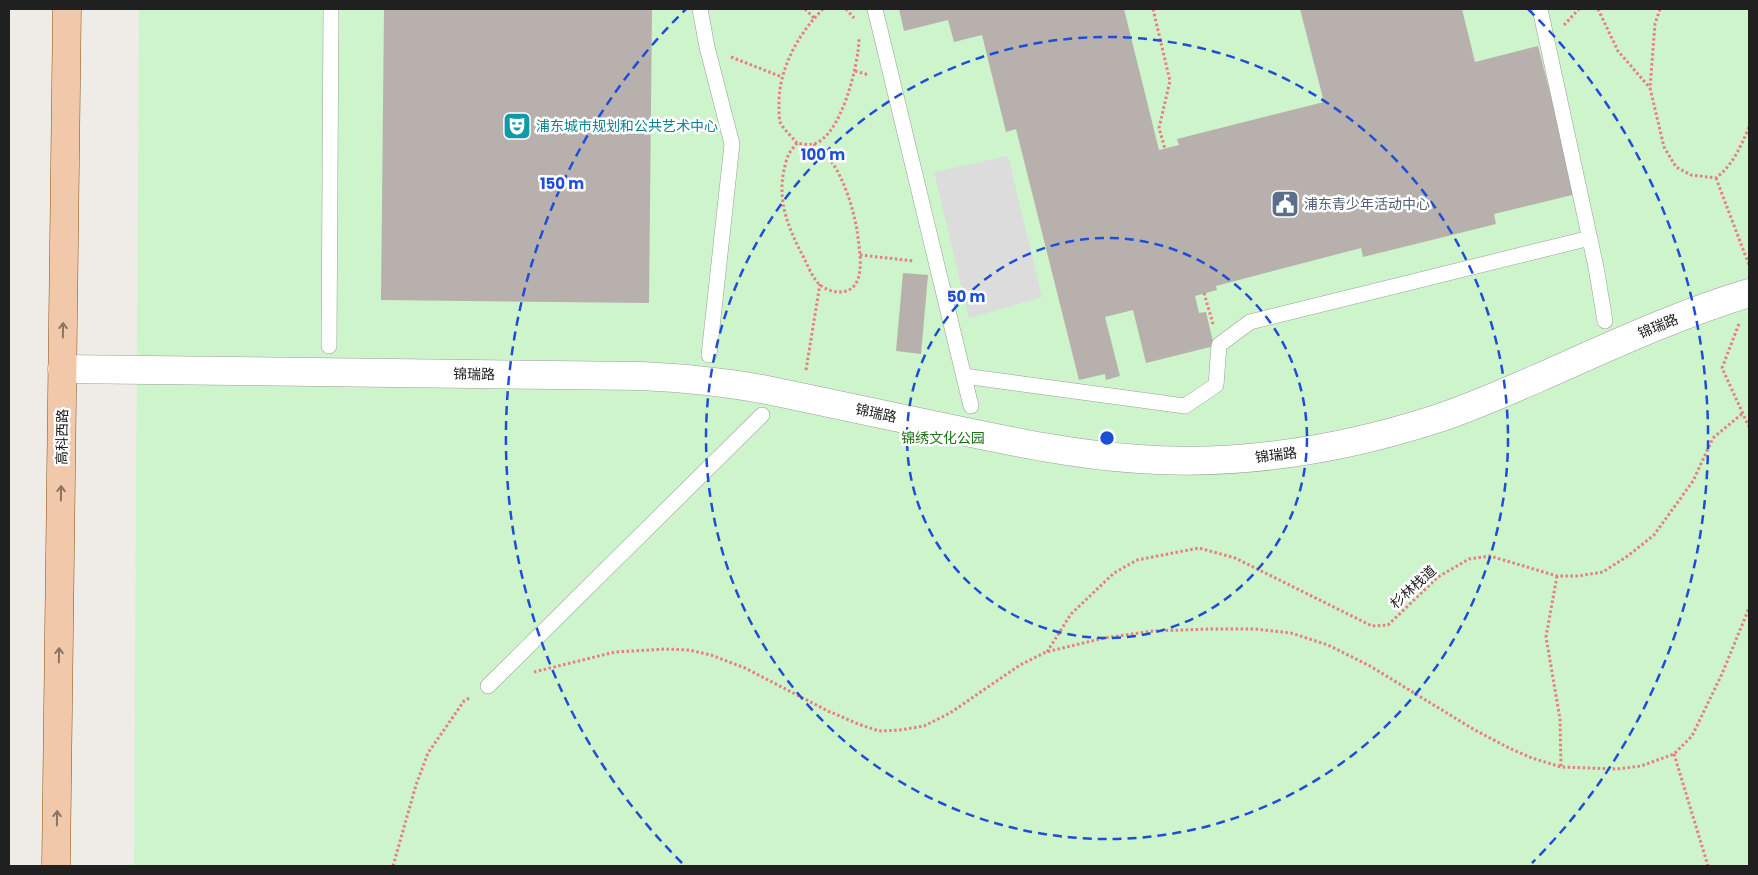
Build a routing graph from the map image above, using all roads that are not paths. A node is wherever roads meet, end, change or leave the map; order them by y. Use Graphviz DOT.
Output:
graph roads {
  1 [pos="67,9"];
  2 [pos="331,9"];
  3 [pos="700,9"];
  4 [pos="875,9"];
  5 [pos="1540,9"];
  6 [pos="1590,238"];
  7 [pos="1745,281"];
  8 [pos="1605,321"];
  9 [pos="329,346"];
  10 [pos="710,355"];
  11 [pos="62,369"];
  12 [pos="964,376"];
  13 [pos="971,406"];
  14 [pos="762,415"];
  15 [pos="488,686"];
  16 [pos="56,866"];
  11 -- 1 [label="main road, 高科西路, one-way"];
  2 -- 9 [label="lane"];
  3 -- 10 [label="lane"];
  4 -- 12 [label="lane"];
  5 -- 6 [label="lane"];
  6 -- 8 [label="lane"];
  6 -- 12 [label="lane"];
  7 -- 11 [label="street, 锦瑞路"];
  16 -- 11 [label="main road, 高科西路, one-way"];
  12 -- 13 [label="lane"];
  14 -- 15 [label="lane"];
}
